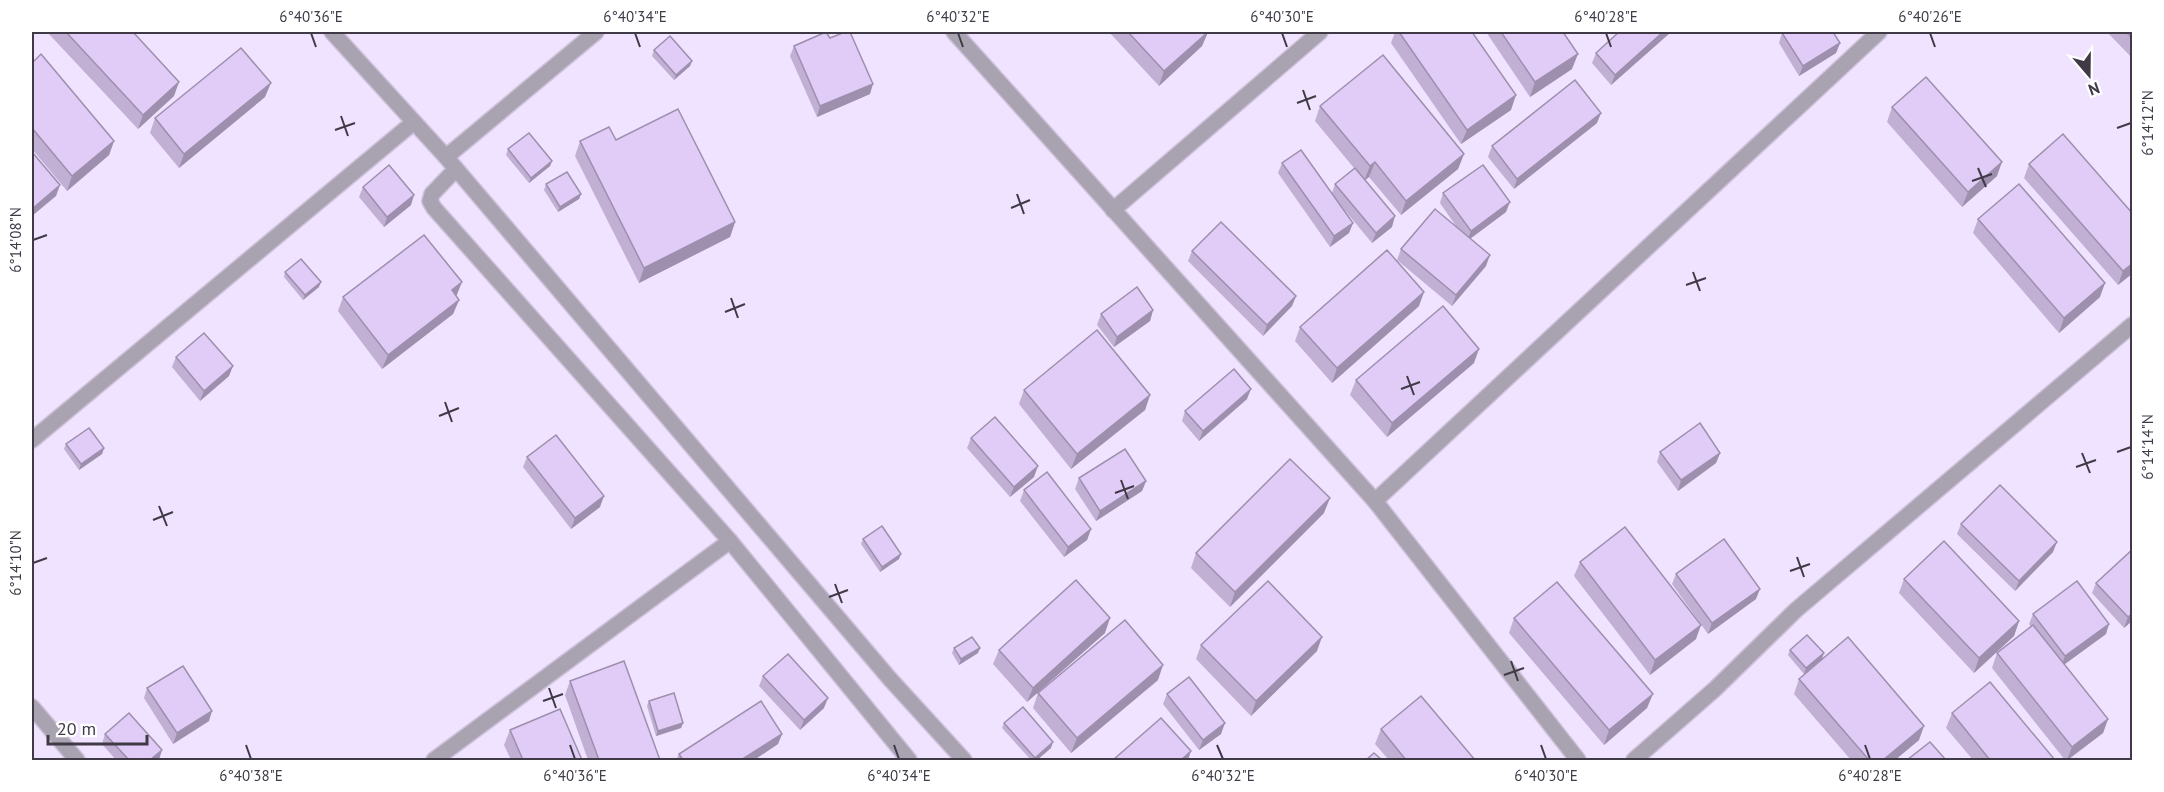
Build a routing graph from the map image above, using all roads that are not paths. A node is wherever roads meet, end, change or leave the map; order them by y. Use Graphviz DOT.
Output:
graph roads {
  1 [pos="332,32"];
  2 [pos="596,32"];
  3 [pos="954,32"];
  4 [pos="1320,32"];
  5 [pos="1879,32"];
  6 [pos="414,122"];
  7 [pos="451,163"];
  8 [pos="1113,210"];
  9 [pos="2133,325"];
  10 [pos="32,440"];
  11 [pos="1375,501"];
  12 [pos="730,541"];
  13 [pos="32,707"];
  14 [pos="77,760"];
  15 [pos="434,760"];
  16 [pos="909,760"];
  17 [pos="964,760"];
  18 [pos="1578,760"];
  19 [pos="1634,760"];
  1 -- 6 [label="street"];
  2 -- 7 [label="street"];
  3 -- 8 [label="street"];
  4 -- 8 [label="street"];
  5 -- 11 [label="street"];
  6 -- 7 [label="street"];
  6 -- 10 [label="street"];
  7 -- 12 [label="street"];
  7 -- 17 [label="street"];
  8 -- 11 [label="street"];
  9 -- 19 [label="street"];
  11 -- 18 [label="street"];
  12 -- 15 [label="street"];
  12 -- 16 [label="street"];
  13 -- 14 [label="street"];
}
